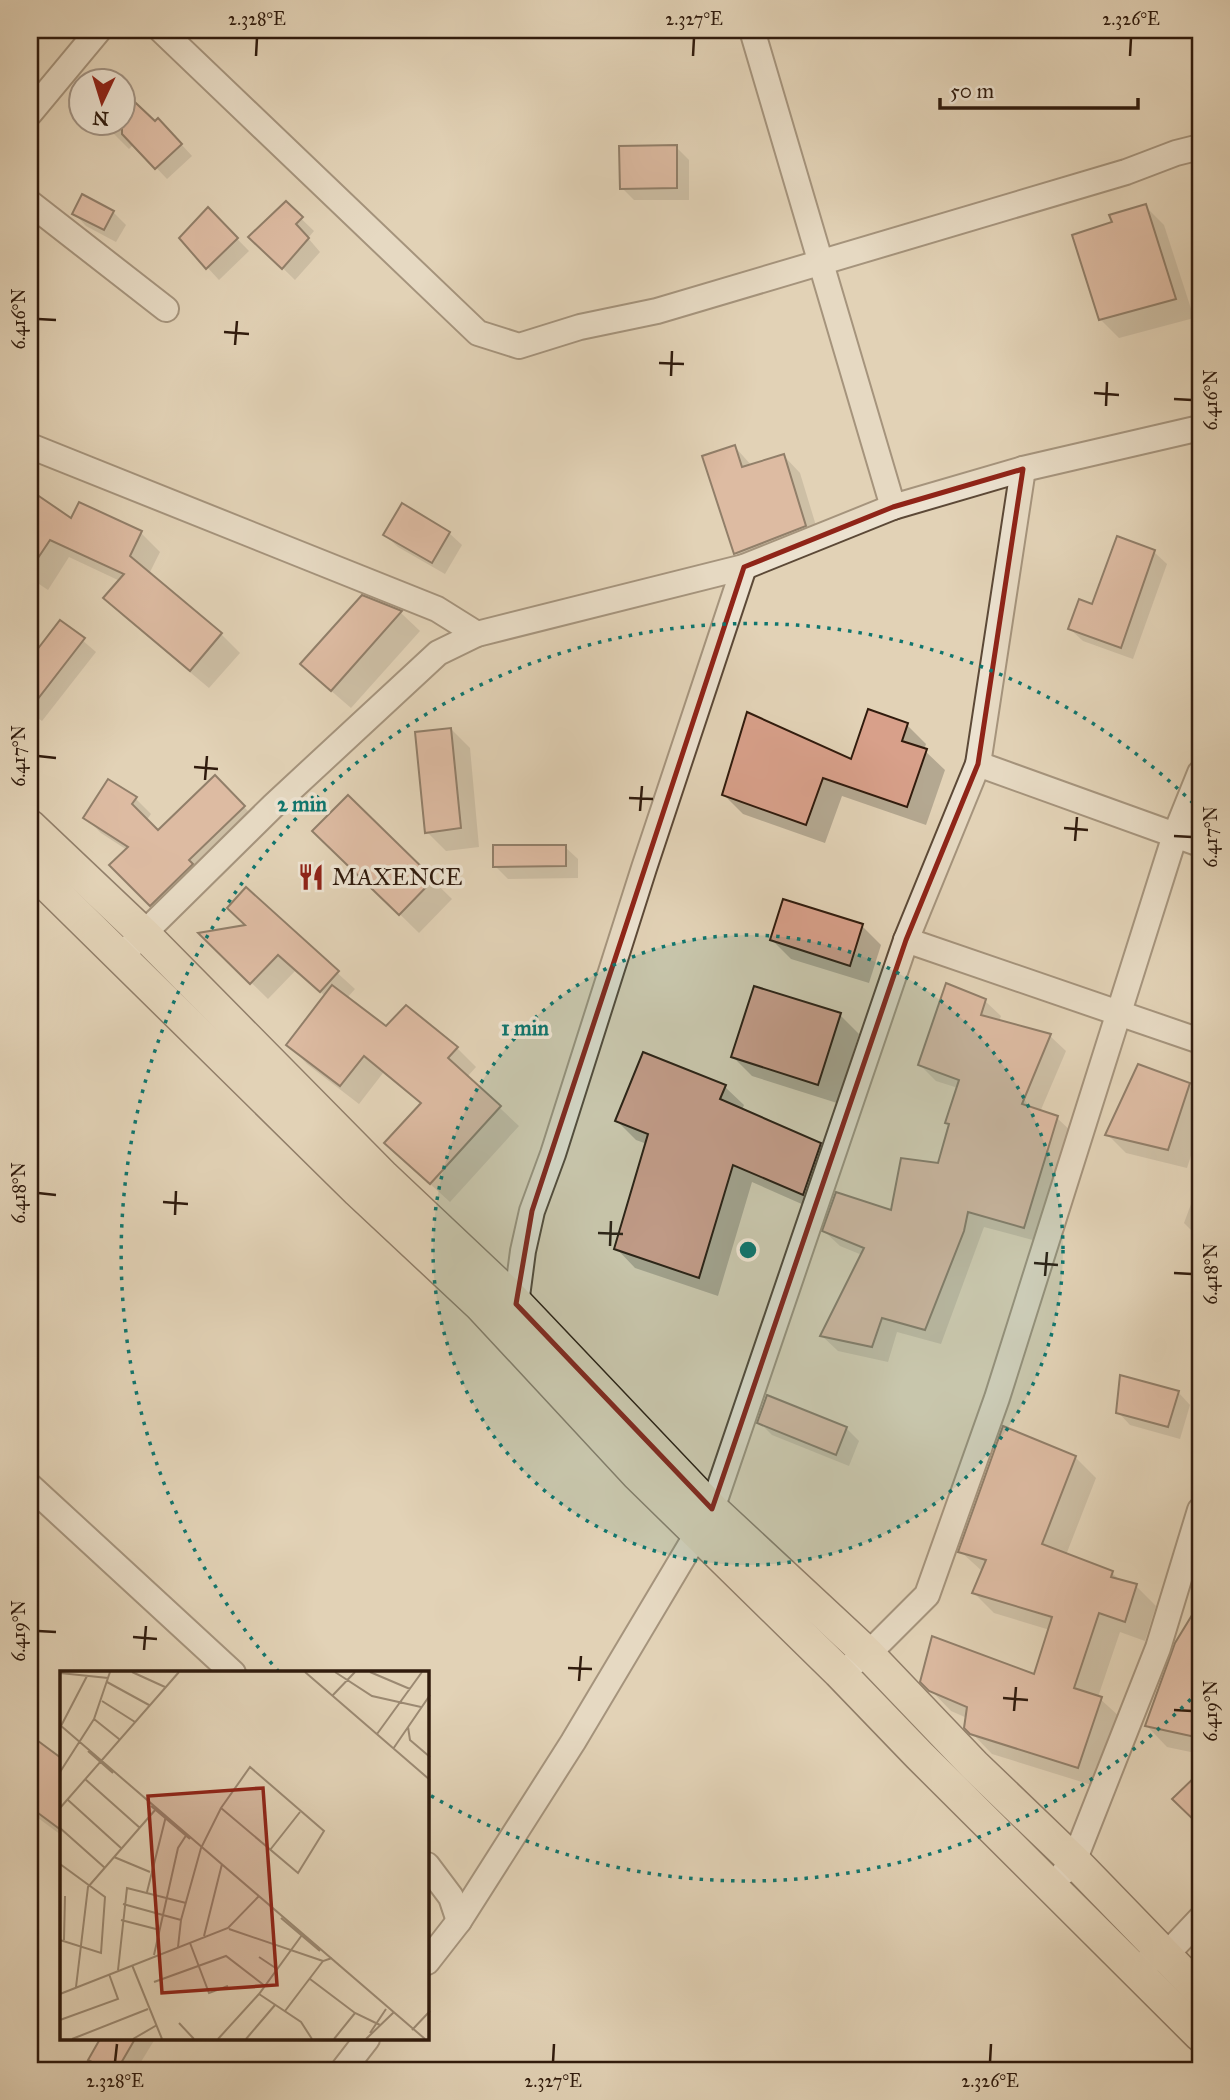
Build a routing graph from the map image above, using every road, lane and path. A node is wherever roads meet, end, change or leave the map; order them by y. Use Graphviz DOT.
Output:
graph roads {
  1 [pos="99,30"];
  2 [pos="161,30"];
  3 [pos="752,30"];
  4 [pos="30,113"];
  5 [pos="1200,146"];
  6 [pos="30,204"];
  7 [pos="821,264"];
  8 [pos="166,309"];
  9 [pos="1200,428"];
  10 [pos="30,446"];
  11 [pos="1024,469"];
  12 [pos="893,507"];
  13 [pos="744,567"];
  14 [pos="477,634"];
  15 [pos="978,764"];
  16 [pos="1200,773"];
  17 [pos="30,826"];
  18 [pos="1175,835"];
  19 [pos="1200,844"];
  20 [pos="30,867"];
  21 [pos="145,934"];
  22 [pos="906,940"];
  23 [pos="119,956"];
  24 [pos="1118,1012"];
  25 [pos="1200,1041"];
  26 [pos="506,1313"];
  27 [pos="30,1486"];
  28 [pos="1200,1510"];
  29 [pos="705,1522"];
  30 [pos="868,1654"];
  31 [pos="231,1671"];
  32 [pos="839,1672"];
  33 [pos="1073,1861"];
  34 [pos="429,1868"];
  35 [pos="1051,1887"];
  36 [pos="1200,1919"];
  37 [pos="459,1921"];
  38 [pos="1166,1955"];
  39 [pos="429,1959"];
  40 [pos="1131,1967"];
  41 [pos="1200,1991"];
  42 [pos="1200,2035"];
  43 [pos="366,2040"];
  44 [pos="343,2070"];
  1 -- 4 [label="street"];
  2 -- 7 [label="street"];
  3 -- 7 [label="street"];
  5 -- 7 [label="street"];
  6 -- 8 [label="street"];
  7 -- 12 [label="street"];
  9 -- 11 [label="street"];
  10 -- 14 [label="street"];
  11 -- 12 [label="street"];
  11 -- 15 [label="street"];
  12 -- 13 [label="street"];
  13 -- 14 [label="street"];
  13 -- 26 [label="street"];
  14 -- 21 [label="street"];
  15 -- 18 [label="street"];
  15 -- 22 [label="street"];
  16 -- 18 [label="street"];
  17 -- 21 [label="main road"];
  18 -- 19 [label="street"];
  18 -- 24 [label="street"];
  20 -- 23 [label="main road"];
  21 -- 23 [label="street"];
  21 -- 26 [label="main road"];
  22 -- 24 [label="street"];
  22 -- 29 [label="street"];
  23 -- 26 [label="main road"];
  24 -- 25 [label="street"];
  24 -- 30 [label="street"];
  26 -- 29 [label="main road"];
  27 -- 31 [label="street"];
  28 -- 33 [label="street"];
  29 -- 30 [label="main road"];
  29 -- 32 [label="main road"];
  29 -- 37 [label="street"];
  30 -- 32 [label="street"];
  30 -- 33 [label="main road"];
  32 -- 35 [label="main road"];
  33 -- 35 [label="street"];
  33 -- 38 [label="main road"];
  34 -- 37 [label="street"];
  35 -- 40 [label="main road"];
  36 -- 38 [label="street"];
  37 -- 39 [label="street"];
  38 -- 40 [label="street"];
  38 -- 41 [label="main road"];
  40 -- 42 [label="main road"];
  43 -- 44 [label="street"];
}
